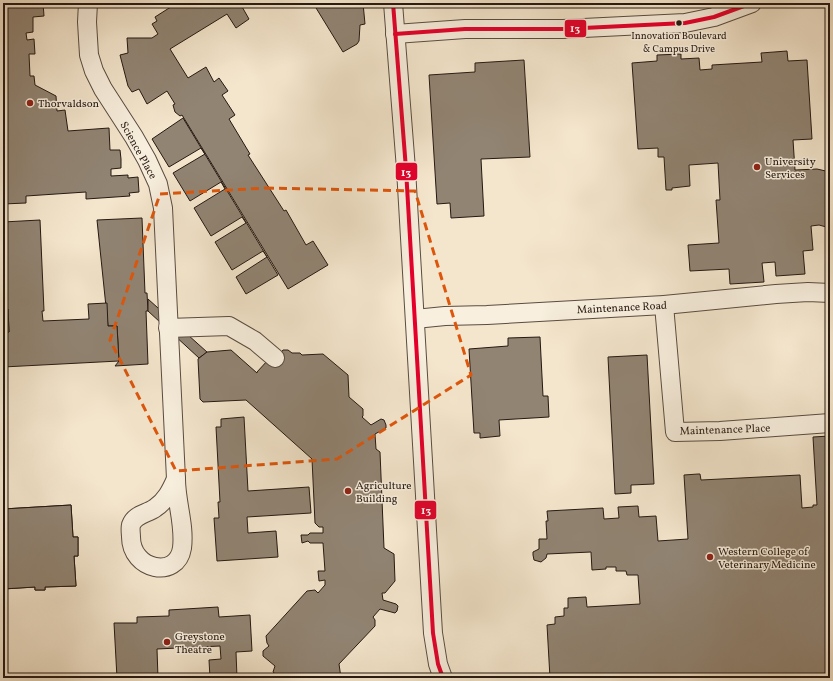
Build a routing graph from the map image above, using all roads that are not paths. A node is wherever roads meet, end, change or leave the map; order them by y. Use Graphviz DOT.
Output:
graph roads {
  1 [pos="88,3"];
  2 [pos="393,3"];
  3 [pos="752,3"];
  4 [pos="395,34"];
  5 [pos="830,293"];
  6 [pos="664,305"];
  7 [pos="415,319"];
  8 [pos="168,328"];
  9 [pos="275,358"];
  10 [pos="830,422"];
  11 [pos="176,479"];
  12 [pos="155,509"];
  13 [pos="180,517"];
  14 [pos="443,678"];
  1 -- 8 [label="street, Science Place"];
  2 -- 4 [label="street"];
  3 -- 4 [label="street"];
  4 -- 7 [label="street"];
  5 -- 6 [label="street, Maintenance Road"];
  6 -- 7 [label="street, Maintenance Road"];
  6 -- 10 [label="street, Maintenance Place"];
  7 -- 14 [label="street"];
  8 -- 9 [label="street"];
  8 -- 11 [label="street, Science Place"];
  11 -- 12 [label="street, Science Place"];
  11 -- 13 [label="street, Science Place"];
  12 -- 13 [label="street"];
  12 -- 13 [label="street, Science Place"];
}
